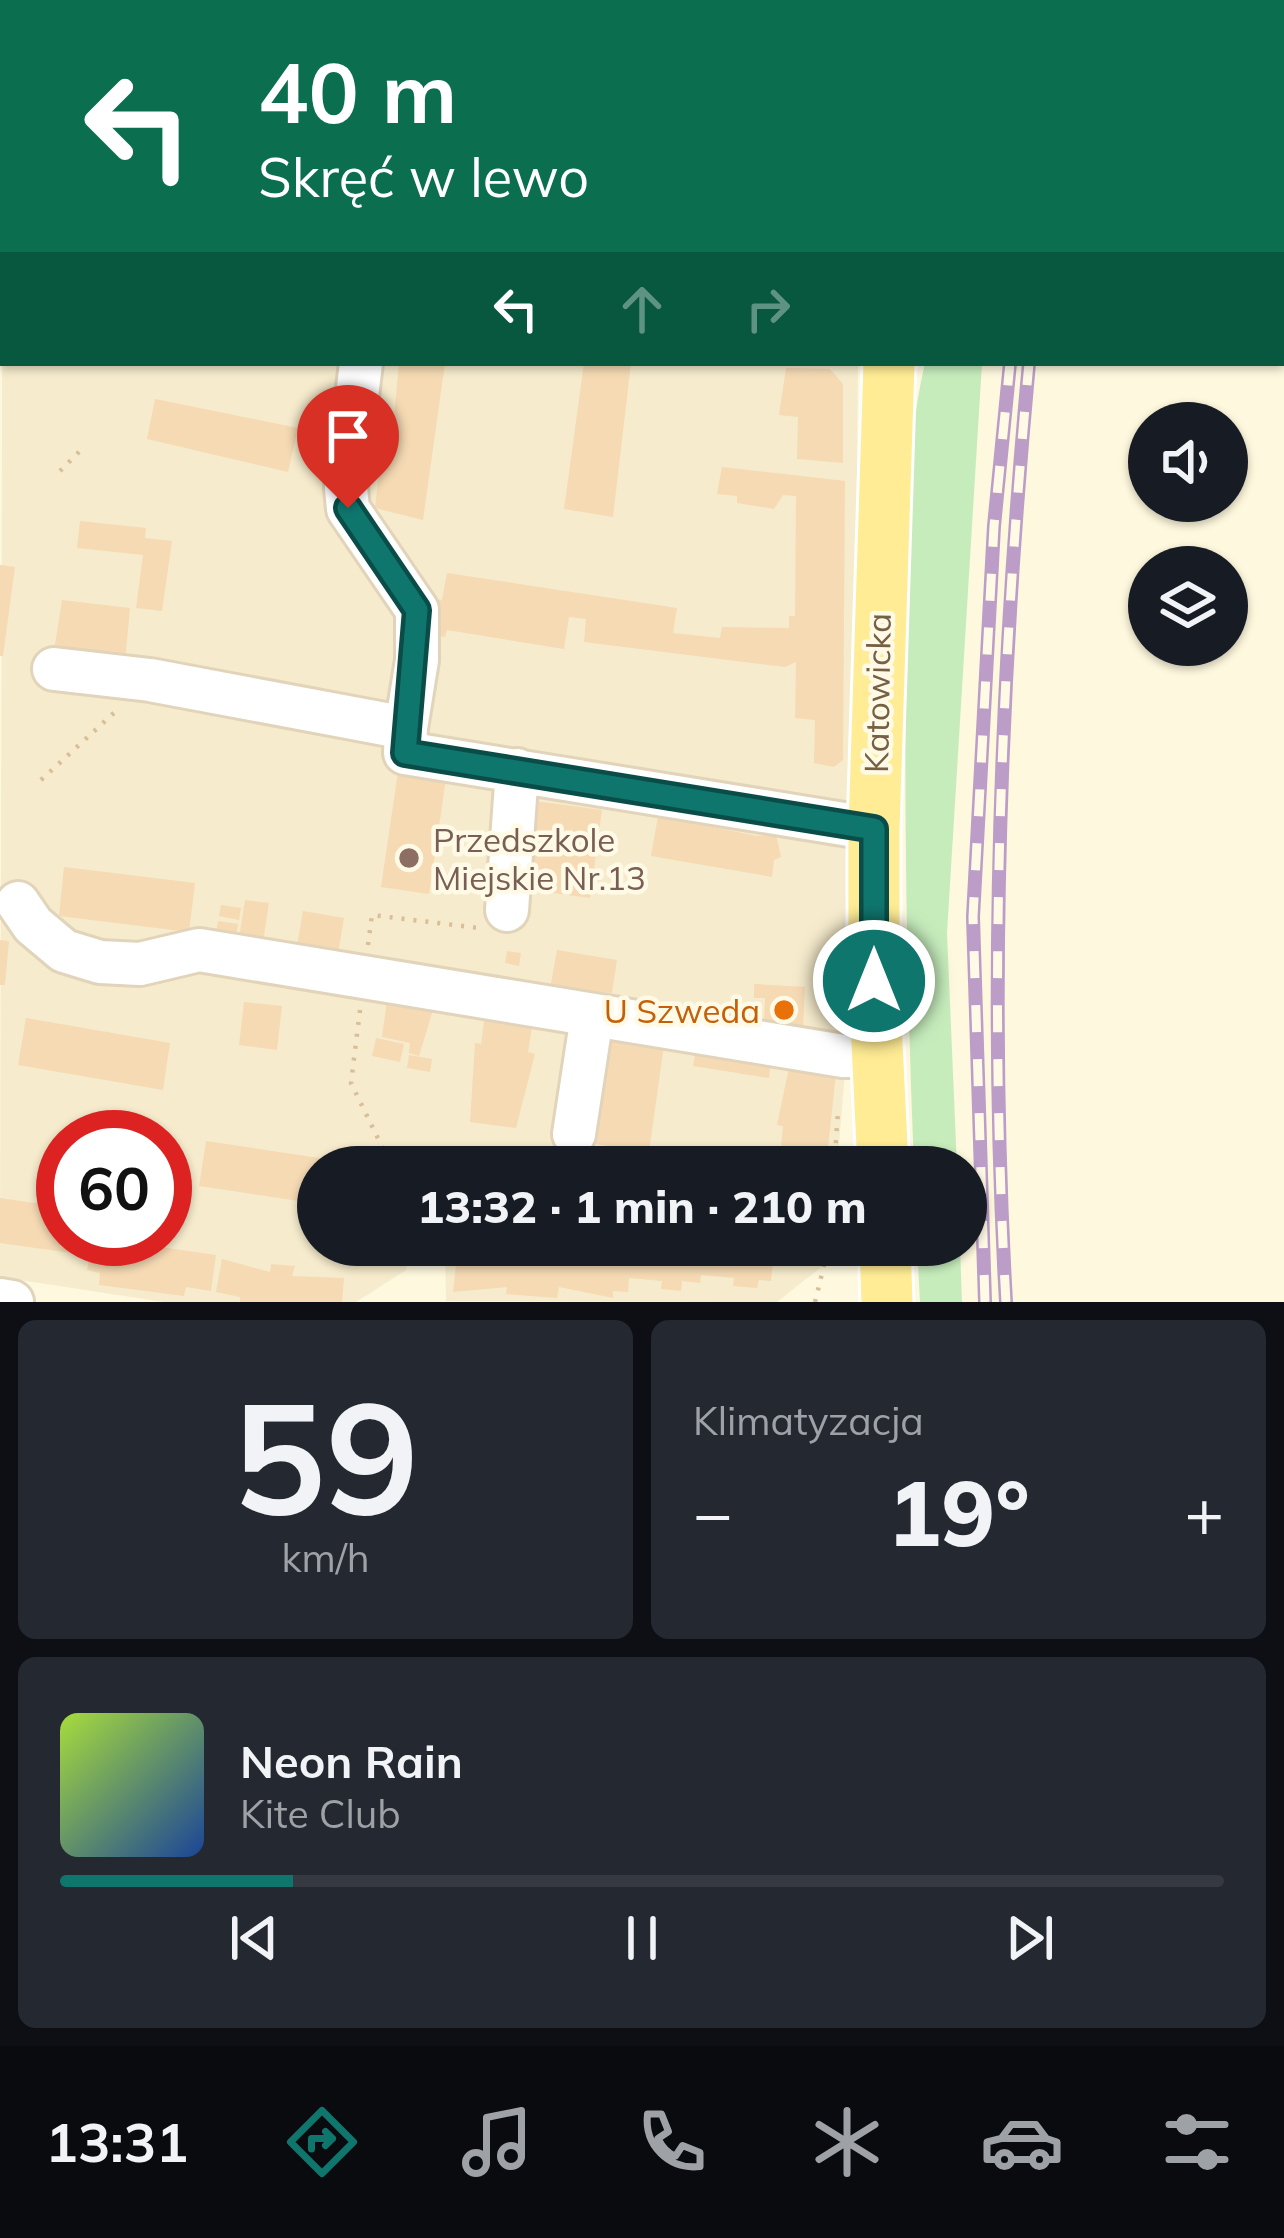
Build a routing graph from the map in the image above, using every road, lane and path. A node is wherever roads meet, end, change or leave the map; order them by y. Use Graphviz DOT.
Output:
graph roads {
  1 [pos="361,366"];
  2 [pos="889,366"];
  3 [pos="80,452"];
  4 [pos="60,471"];
  5 [pos="55,669"];
  6 [pos="150,680"];
  7 [pos="406,728"];
  8 [pos="518,770"];
  9 [pos="41,780"];
  10 [pos="874,829"];
  11 [pos="18,903"];
  12 [pos="507,910"];
  13 [pos="364,980"];
  14 [pos="592,1016"];
  15 [pos="878,1056"];
  16 [pos="574,1134"];
  17 [pos="382,1146"];
  18 [pos="882,1146"];
  19 [pos="824,1266"];
  20 [pos="0,1300"];
  21 [pos="12,1302"];
  22 [pos="815,1302"];
  1 -- 7 [label="street"];
  2 -- 10 [label="main road, Katowicka"];
  3 -- 4 [label="path"];
  5 -- 6 [label="street"];
  6 -- 7 [label="street"];
  6 -- 9 [label="path"];
  7 -- 8 [label="street"];
  8 -- 10 [label="street"];
  8 -- 12 [label="street"];
  10 -- 15 [label="main road, Katowicka"];
  11 -- 13 [label="street"];
  12 -- 13 [label="path"];
  13 -- 14 [label="street"];
  13 -- 17 [label="path"];
  14 -- 15 [label="street"];
  14 -- 16 [label="street"];
  15 -- 18 [label="main road, Katowicka"];
  19 -- 22 [label="path"];
  20 -- 21 [label="street"];
}
